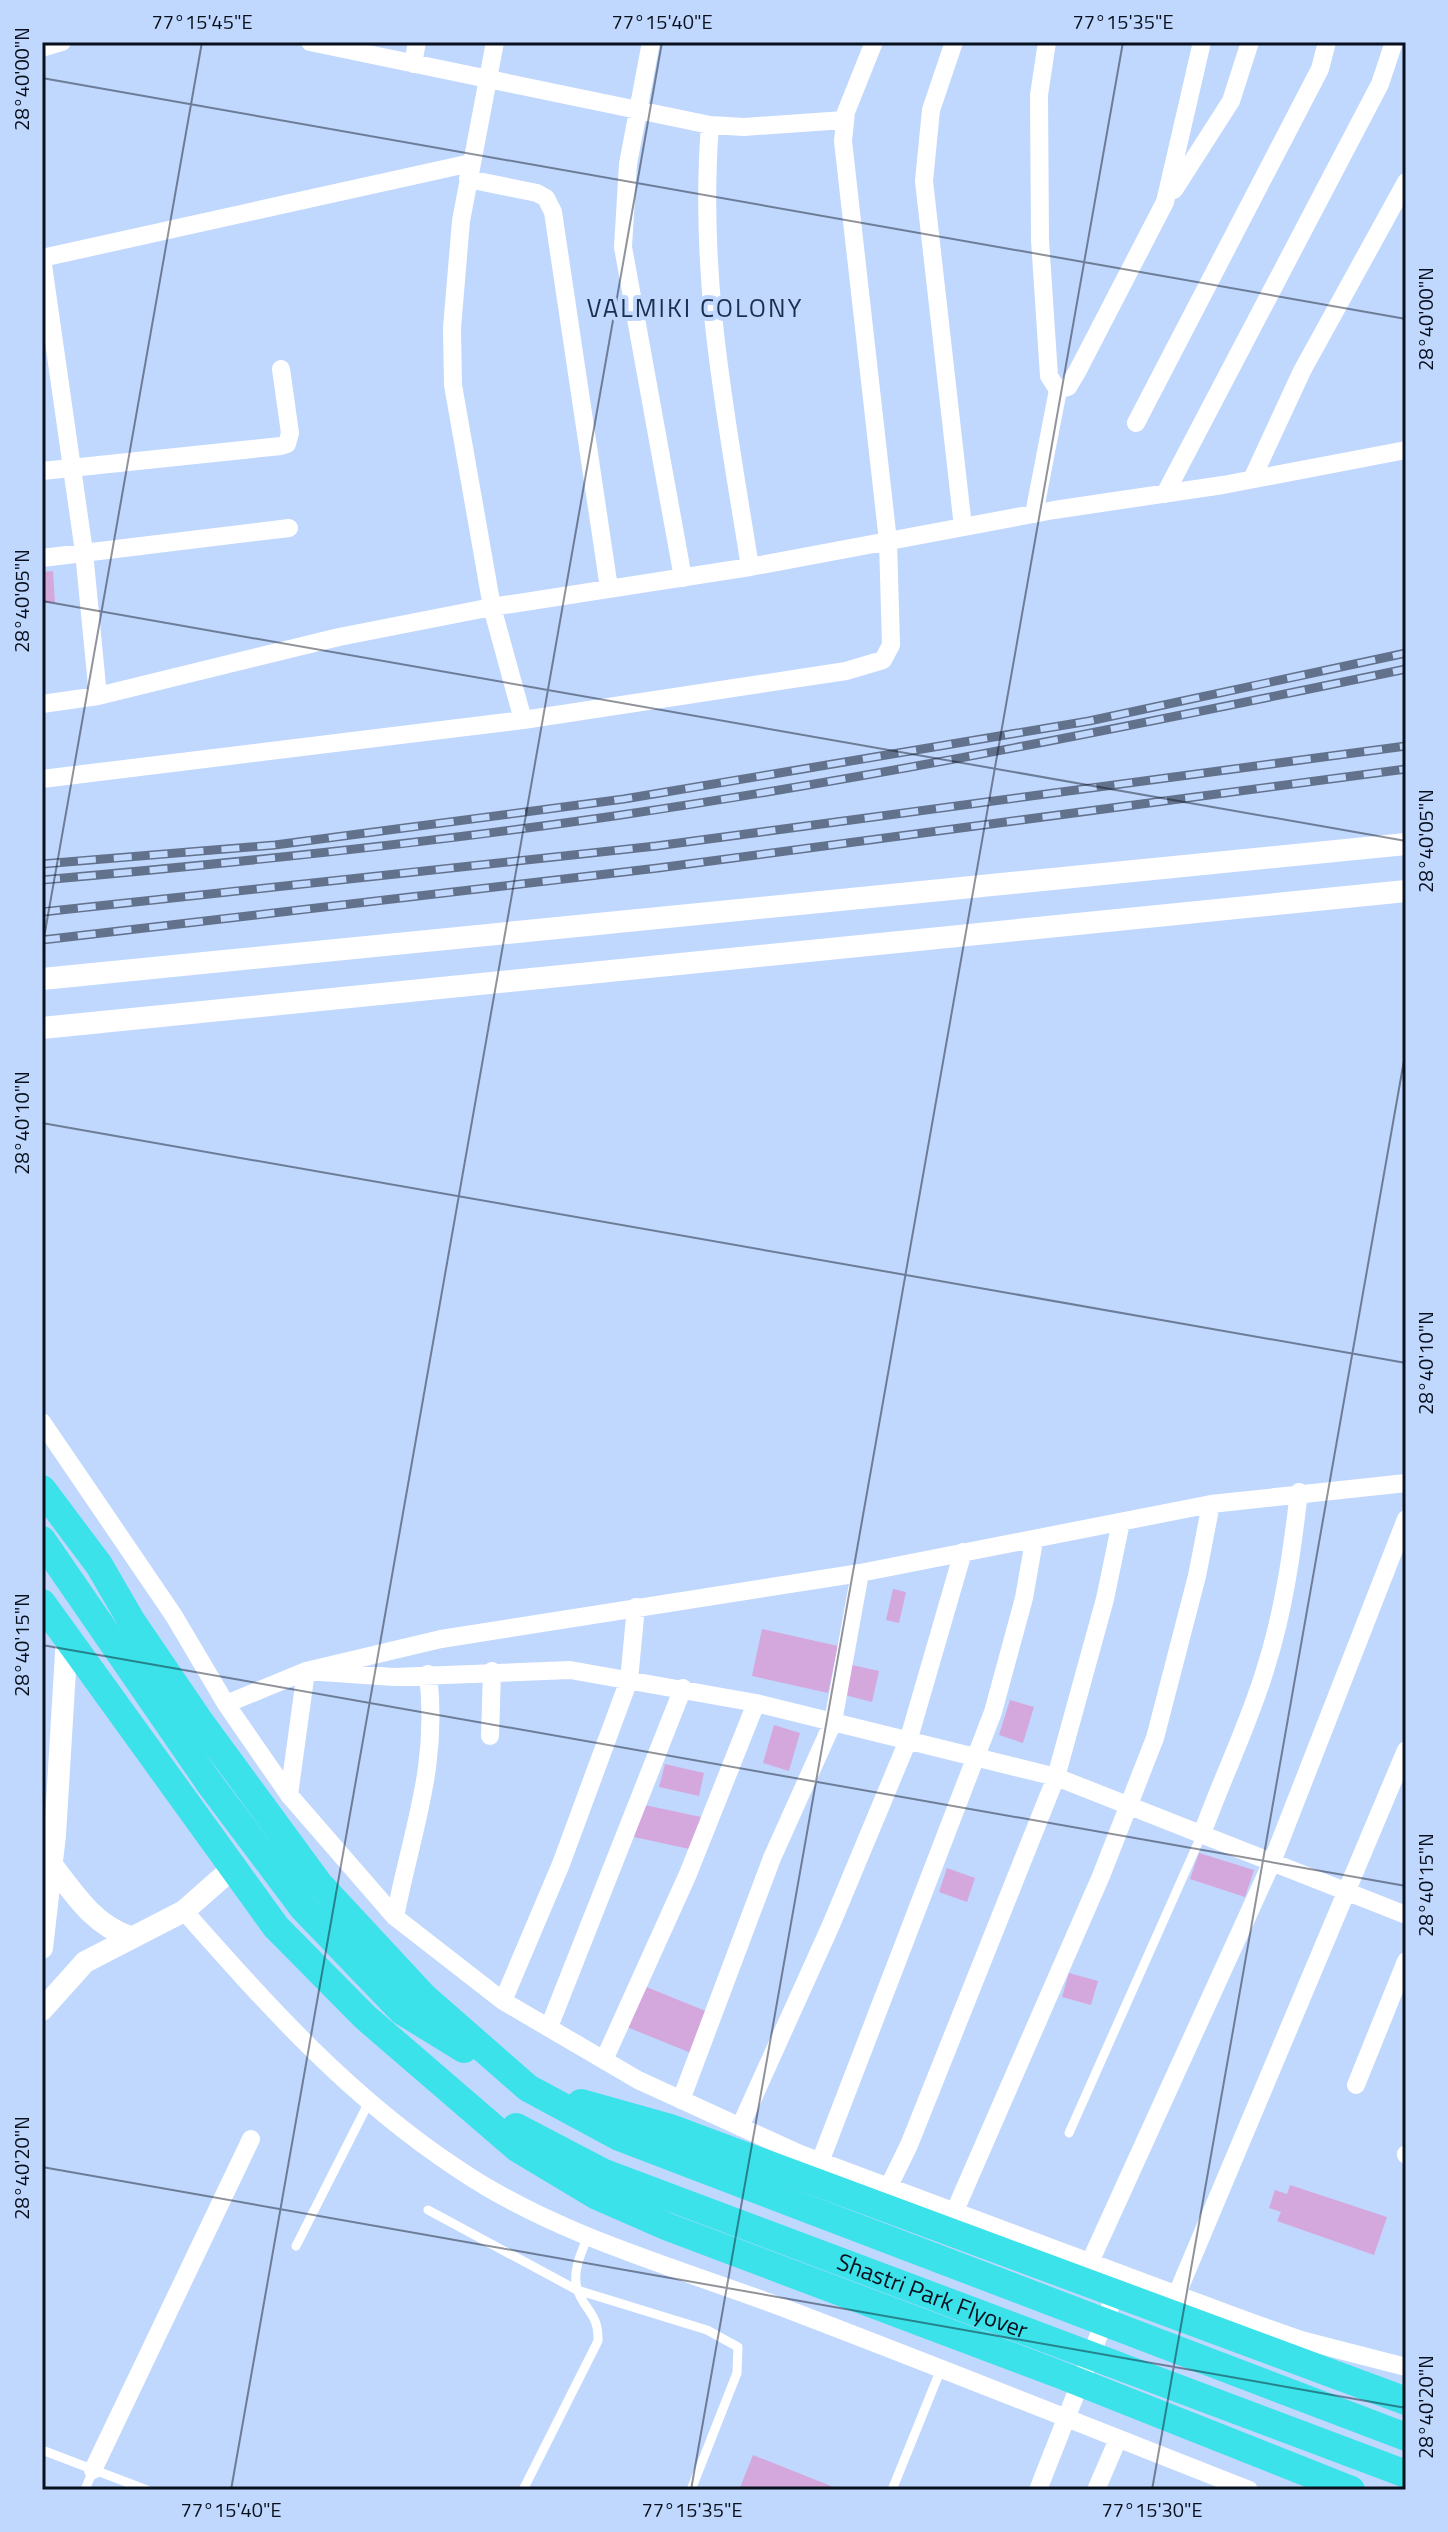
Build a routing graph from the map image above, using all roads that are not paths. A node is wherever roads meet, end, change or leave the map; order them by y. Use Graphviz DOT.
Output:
graph roads {
  1 [pos="62,42"];
  2 [pos="310,42"];
  3 [pos="417,42"];
  4 [pos="495,42"];
  5 [pos="651,42"];
  6 [pos="874,42"];
  7 [pos="954,42"];
  8 [pos="1047,42"];
  9 [pos="1202,42"];
  10 [pos="1250,42"];
  11 [pos="1327,42"];
  12 [pos="1394,42"];
  13 [pos="42,48"];
  14 [pos="413,64"];
  15 [pos="488,80"];
  16 [pos="636,111"];
  17 [pos="844,120"];
  18 [pos="710,125"];
  19 [pos="470,171"];
  20 [pos="1406,182"];
  21 [pos="1165,202"];
  22 [pos="42,258"];
  23 [pos="281,369"];
  24 [pos="1058,390"];
  25 [pos="1136,423"];
  26 [pos="1404,446"];
  27 [pos="72,468"];
  28 [pos="42,471"];
  29 [pos="1252,479"];
  30 [pos="1165,494"];
  31 [pos="1034,514"];
  32 [pos="963,527"];
  33 [pos="289,528"];
  34 [pos="888,541"];
  35 [pos="84,552"];
  36 [pos="42,558"];
  37 [pos="750,567"];
  38 [pos="683,578"];
  39 [pos="609,588"];
  40 [pos="492,607"];
  41 [pos="98,696"];
  42 [pos="42,704"];
  43 [pos="523,720"];
  44 [pos="42,779"];
  45 [pos="1406,844"];
  46 [pos="1406,891"];
  47 [pos="42,979"];
  48 [pos="42,1028"];
  49 [pos="42,1422"];
  50 [pos="1406,1483"];
  51 [pos="42,1489"];
  52 [pos="1299,1492"];
  53 [pos="1211,1504"];
  54 [pos="1406,1519"];
  55 [pos="1121,1522"];
  56 [pos="42,1540"];
  57 [pos="1034,1541"];
  58 [pos="963,1552"];
  59 [pos="860,1573"];
  60 [pos="42,1603"];
  61 [pos="636,1607"];
  62 [pos="67,1637"];
  63 [pos="306,1671"];
  64 [pos="492,1671"];
  65 [pos="428,1674"];
  66 [pos="629,1680"];
  67 [pos="683,1688"];
  68 [pos="756,1703"];
  69 [pos="226,1704"];
  70 [pos="833,1722"];
  71 [pos="490,1736"];
  72 [pos="909,1738"];
  73 [pos="1406,1750"];
  74 [pos="974,1755"];
  75 [pos="1056,1777"];
  76 [pos="289,1795"];
  77 [pos="1129,1808"];
  78 [pos="57,1813"];
  79 [pos="1202,1834"];
  80 [pos="42,1841"];
  81 [pos="1272,1862"];
  82 [pos="52,1865"];
  83 [pos="234,1867"];
  84 [pos="1348,1892"];
  85 [pos="184,1911"];
  86 [pos="1406,1915"];
  87 [pos="395,1917"];
  88 [pos="130,1937"];
  89 [pos="42,1948"];
  90 [pos="1406,1961"];
  91 [pos="503,2001"];
  92 [pos="42,2010"];
  93 [pos="549,2027"];
  94 [pos="604,2060"];
  95 [pos="1356,2085"];
  96 [pos="528,2088"];
  97 [pos="681,2100"];
  98 [pos="466,2101"];
  99 [pos="369,2102"];
  100 [pos="740,2127"];
  101 [pos="1069,2133"];
  102 [pos="251,2139"];
  103 [pos="820,2162"];
  104 [pos="888,2188"];
  105 [pos="428,2210"];
  106 [pos="954,2213"];
  107 [pos="588,2236"];
  108 [pos="296,2246"];
  109 [pos="1090,2262"];
  110 [pos="1121,2288"];
  111 [pos="577,2290"];
  112 [pos="1177,2294"];
  113 [pos="1403,2361"];
  114 [pos="941,2369"];
  115 [pos="1406,2401"];
  116 [pos="1068,2418"];
  117 [pos="1406,2437"];
  118 [pos="1118,2439"];
  119 [pos="42,2450"];
  120 [pos="93,2470"];
  121 [pos="1406,2474"];
  122 [pos="1098,2486"];
  123 [pos="85,2490"];
  124 [pos="147,2490"];
  125 [pos="523,2490"];
  126 [pos="691,2490"];
  127 [pos="892,2490"];
  128 [pos="1038,2490"];
  129 [pos="1118,2490"];
  130 [pos="1249,2490"];
  131 [pos="1351,2490"];
  1 -- 13 [label="street"];
  2 -- 14 [label="street"];
  3 -- 14 [label="street"];
  4 -- 15 [label="street"];
  5 -- 16 [label="street"];
  6 -- 17 [label="street"];
  7 -- 32 [label="street"];
  8 -- 24 [label="street"];
  9 -- 21 [label="street"];
  10 -- 21 [label="street"];
  11 -- 25 [label="street"];
  12 -- 30 [label="street"];
  14 -- 15 [label="street"];
  15 -- 16 [label="street"];
  15 -- 19 [label="street"];
  16 -- 18 [label="street"];
  16 -- 38 [label="street"];
  17 -- 18 [label="street"];
  17 -- 34 [label="street"];
  18 -- 37 [label="street"];
  19 -- 22 [label="street"];
  19 -- 39 [label="street"];
  19 -- 40 [label="street"];
  20 -- 29 [label="street"];
  21 -- 24 [label="street"];
  22 -- 27 [label="street"];
  23 -- 27 [label="street"];
  24 -- 31 [label="street"];
  26 -- 29 [label="street"];
  27 -- 28 [label="street"];
  27 -- 35 [label="street"];
  29 -- 30 [label="street"];
  30 -- 31 [label="street"];
  31 -- 32 [label="street"];
  32 -- 34 [label="street"];
  33 -- 35 [label="street"];
  34 -- 37 [label="street"];
  34 -- 43 [label="street"];
  35 -- 36 [label="street"];
  35 -- 41 [label="street"];
  37 -- 38 [label="street"];
  38 -- 39 [label="street"];
  39 -- 40 [label="street"];
  40 -- 41 [label="street"];
  40 -- 43 [label="street"];
  41 -- 42 [label="street"];
  43 -- 44 [label="street"];
  45 -- 47 [label="street"];
  46 -- 48 [label="street"];
  49 -- 69 [label="street"];
  50 -- 52 [label="street"];
  51 -- 96 [label="highway"];
  52 -- 53 [label="street"];
  52 -- 79 [label="street"];
  53 -- 55 [label="street"];
  53 -- 77 [label="street"];
  54 -- 81 [label="street"];
  55 -- 57 [label="street"];
  55 -- 75 [label="street"];
  56 -- 96 [label="highway"];
  57 -- 58 [label="street"];
  57 -- 74 [label="street"];
  58 -- 59 [label="street"];
  58 -- 72 [label="street"];
  59 -- 61 [label="street"];
  59 -- 70 [label="street"];
  60 -- 62 [label="highway"];
  61 -- 63 [label="street"];
  61 -- 66 [label="street"];
  62 -- 78 [label="street"];
  62 -- 83 [label="highway"];
  63 -- 65 [label="street"];
  63 -- 69 [label="street"];
  63 -- 76 [label="street"];
  64 -- 65 [label="street"];
  64 -- 66 [label="street"];
  64 -- 71 [label="street"];
  65 -- 87 [label="street"];
  66 -- 67 [label="street"];
  66 -- 91 [label="street"];
  67 -- 68 [label="street"];
  67 -- 93 [label="street"];
  68 -- 70 [label="street"];
  68 -- 94 [label="street"];
  69 -- 76 [label="street"];
  70 -- 72 [label="street"];
  70 -- 97 [label="street"];
  72 -- 74 [label="street"];
  72 -- 100 [label="street"];
  73 -- 84 [label="street"];
  74 -- 75 [label="street"];
  74 -- 103 [label="street"];
  75 -- 77 [label="street"];
  75 -- 104 [label="street"];
  76 -- 87 [label="street"];
  77 -- 79 [label="street"];
  77 -- 106 [label="street"];
  78 -- 80 [label="street"];
  78 -- 82 [label="street"];
  79 -- 81 [label="street"];
  79 -- 101 [label="lane"];
  81 -- 84 [label="street"];
  81 -- 109 [label="street"];
  82 -- 88 [label="street"];
  82 -- 89 [label="street"];
  83 -- 85 [label="street"];
  83 -- 98 [label="highway"];
  84 -- 86 [label="street"];
  84 -- 112 [label="street"];
  85 -- 88 [label="street"];
  85 -- 99 [label="street"];
  87 -- 91 [label="street"];
  88 -- 92 [label="street"];
  90 -- 95 [label="street"];
  91 -- 93 [label="street"];
  93 -- 94 [label="street"];
  94 -- 97 [label="street"];
  96 -- 110 [label="highway"];
  96 -- 117 [label="highway, Shastri Park Flyover"];
  97 -- 100 [label="street"];
  98 -- 121 [label="highway, Shastri Park Flyover"];
  98 -- 131 [label="highway"];
  99 -- 107 [label="street"];
  99 -- 108 [label="lane"];
  100 -- 103 [label="street"];
  102 -- 120 [label="street"];
  103 -- 104 [label="street"];
  104 -- 106 [label="street"];
  105 -- 111 [label="lane"];
  106 -- 109 [label="street"];
  107 -- 111 [label="lane"];
  107 -- 114 [label="street"];
  109 -- 110 [label="street"];
  110 -- 112 [label="street"];
  110 -- 115 [label="highway"];
  110 -- 116 [label="street"];
  111 -- 125 [label="lane"];
  111 -- 126 [label="lane"];
  112 -- 113 [label="street"];
  114 -- 116 [label="street"];
  114 -- 127 [label="lane"];
  116 -- 118 [label="street"];
  116 -- 128 [label="street"];
  118 -- 122 [label="street"];
  118 -- 130 [label="street"];
  119 -- 120 [label="lane"];
  120 -- 123 [label="lane"];
  120 -- 124 [label="lane"];
  122 -- 129 [label="street"];
}
